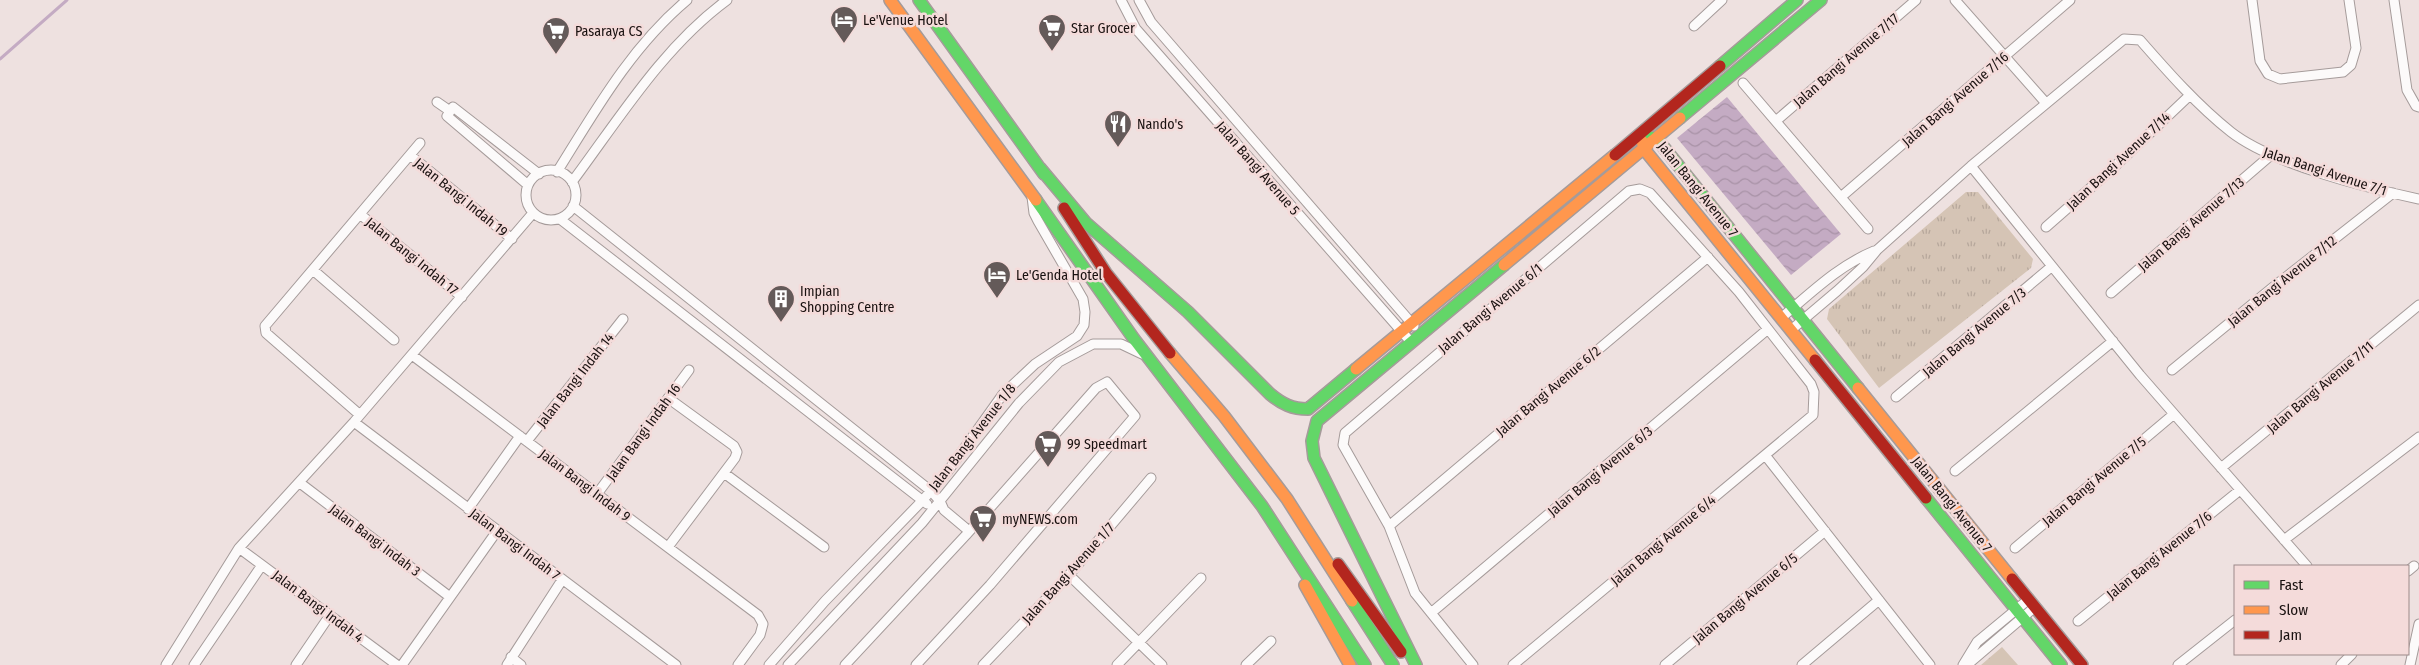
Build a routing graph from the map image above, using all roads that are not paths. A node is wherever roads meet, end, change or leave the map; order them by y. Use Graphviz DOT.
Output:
graph roads {
  1 [pos="687,0"];
  2 [pos="727,0"];
  3 [pos="890,0"];
  4 [pos="919,0"];
  5 [pos="1121,0"];
  6 [pos="1139,0"];
  7 [pos="1722,0"];
  8 [pos="1797,0"];
  9 [pos="1821,0"];
  10 [pos="1916,0"];
  11 [pos="1955,0"];
  12 [pos="2070,0"];
  13 [pos="2252,0"];
  14 [pos="2349,0"];
  15 [pos="2394,0"];
  16 [pos="1694,26"];
  17 [pos="2005,56"];
  18 [pos="1743,83"];
  19 [pos="2190,95"];
  20 [pos="437,102"];
  21 [pos="2045,102"];
  22 [pos="2419,107"];
  23 [pos="450,111"];
  24 [pos="1777,120"];
  25 [pos="1640,134"];
  26 [pos="1657,139"];
  27 [pos="420,143"];
  28 [pos="1644,149"];
  29 [pos="2271,154"];
  30 [pos="410,156"];
  31 [pos="1971,166"];
  32 [pos="1040,168"];
  33 [pos="557,172"];
  34 [pos="539,174"];
  35 [pos="572,182"];
  36 [pos="528,185"];
  37 [pos="2393,193"];
  38 [pos="1032,194"];
  39 [pos="1841,197"];
  40 [pos="2419,199"];
  41 [pos="574,206"];
  42 [pos="533,213"];
  43 [pos="361,215"];
  44 [pos="560,218"];
  45 [pos="2046,227"];
  46 [pos="1868,229"];
  47 [pos="512,239"];
  48 [pos="1877,250"];
  49 [pos="1708,257"];
  50 [pos="2051,267"];
  51 [pos="313,270"];
  52 [pos="2111,293"];
  53 [pos="462,297"];
  54 [pos="2419,305"];
  55 [pos="1793,307"];
  56 [pos="1781,318"];
  57 [pos="623,319"];
  58 [pos="1803,320"];
  59 [pos="1412,324"];
  60 [pos="1768,329"];
  61 [pos="1791,330"];
  62 [pos="1402,332"];
  63 [pos="1421,333"];
  64 [pos="394,340"];
  65 [pos="2113,341"];
  66 [pos="1411,342"];
  67 [pos="412,355"];
  68 [pos="1152,362"];
  69 [pos="688,370"];
  70 [pos="2172,370"];
  71 [pos="1896,397"];
  72 [pos="668,398"];
  73 [pos="2174,414"];
  74 [pos="357,419"];
  75 [pos="2419,437"];
  76 [pos="523,439"];
  77 [pos="1765,456"];
  78 [pos="2221,468"];
  79 [pos="1955,471"];
  80 [pos="724,473"];
  81 [pos="1150,478"];
  82 [pos="300,483"];
  83 [pos="2240,490"];
  84 [pos="931,491"];
  85 [pos="597,494"];
  86 [pos="1286,499"];
  87 [pos="922,501"];
  88 [pos="940,501"];
  89 [pos="1262,506"];
  90 [pos="468,509"];
  91 [pos="933,509"];
  92 [pos="944,510"];
  93 [pos="1389,526"];
  94 [pos="497,531"];
  95 [pos="969,531"];
  96 [pos="1825,531"];
  97 [pos="2284,540"];
  98 [pos="668,547"];
  99 [pos="824,547"];
  100 [pos="239,548"];
  101 [pos="2015,548"];
  102 [pos="262,565"];
  103 [pos="2304,565"];
  104 [pos="1069,575"];
  105 [pos="1201,578"];
  106 [pos="562,580"];
  107 [pos="450,597"];
  108 [pos="1879,600"];
  109 [pos="2032,603"];
  110 [pos="1431,613"];
  111 [pos="2020,613"];
  112 [pos="330,615"];
  113 [pos="2078,621"];
  114 [pos="2234,621"];
  115 [pos="2419,624"];
  116 [pos="1271,641"];
  117 [pos="1139,643"];
  118 [pos="2351,655"];
  119 [pos="509,661"];
  120 [pos="386,662"];
  121 [pos="166,665"];
  122 [pos="194,665"];
  123 [pos="296,665"];
  124 [pos="397,665"];
  125 [pos="402,665"];
  126 [pos="521,665"];
  127 [pos="676,665"];
  128 [pos="738,665"];
  129 [pos="770,665"];
  130 [pos="788,665"];
  131 [pos="845,665"];
  132 [pos="916,665"];
  133 [pos="983,665"];
  134 [pos="1117,665"];
  135 [pos="1162,665"];
  136 [pos="1246,665"];
  137 [pos="1350,665"];
  138 [pos="1365,665"];
  139 [pos="1393,665"];
  140 [pos="1410,665"];
  141 [pos="1416,665"];
  142 [pos="1473,665"];
  143 [pos="1513,665"];
  144 [pos="1665,665"];
  145 [pos="1802,665"];
  146 [pos="1930,665"];
  147 [pos="1965,665"];
  148 [pos="2062,665"];
  149 [pos="2082,665"];
  150 [pos="2178,665"];
  151 [pos="2341,665"];
  152 [pos="2410,665"];
  1 -- 33 [label="street"];
  2 -- 35 [label="street"];
  3 -- 38 [label="street"];
  4 -- 32 [label="street"];
  5 -- 62 [label="street, Jalan Bangi Avenue 5"];
  6 -- 59 [label="street, Jalan Bangi Avenue 5"];
  7 -- 16 [label="street"];
  8 -- 25 [label="street"];
  9 -- 26 [label="street"];
  10 -- 24 [label="street, Jalan Bangi Avenue 7/17"];
  11 -- 17 [label="street"];
  12 -- 17 [label="street, Jalan Bangi Avenue 7/16"];
  13 -- 14 [label="street"];
  15 -- 22 [label="street"];
  17 -- 21 [label="street"];
  17 -- 39 [label="street, Jalan Bangi Avenue 7/16"];
  18 -- 24 [label="street"];
  19 -- 21 [label="street, Jalan Bangi Avenue 7/1"];
  19 -- 29 [label="street, Jalan Bangi Avenue 7/1"];
  19 -- 45 [label="street, Jalan Bangi Avenue 7/14"];
  20 -- 23 [label="street"];
  21 -- 31 [label="street"];
  23 -- 34 [label="street"];
  23 -- 36 [label="street"];
  24 -- 39 [label="street"];
  25 -- 26 [label="street, Jalan Bangi Avenue 7"];
  25 -- 28 [label="street, Jalan Bangi Avenue 7"];
  25 -- 59 [label="street"];
  26 -- 28 [label="street"];
  26 -- 55 [label="street, Jalan Bangi Avenue 7"];
  27 -- 30 [label="street"];
  28 -- 56 [label="street, Jalan Bangi Avenue 7"];
  28 -- 63 [label="street"];
  29 -- 37 [label="street, Jalan Bangi Avenue 7/1"];
  29 -- 52 [label="street, Jalan Bangi Avenue 7/13"];
  30 -- 43 [label="street"];
  30 -- 47 [label="street, Jalan Bangi Indah 19"];
  31 -- 48 [label="street"];
  31 -- 50 [label="street"];
  32 -- 62 [label="street"];
  32 -- 86 [label="street"];
  33 -- 34 [label="street"];
  33 -- 35 [label="street"];
  34 -- 36 [label="street"];
  35 -- 41 [label="street"];
  36 -- 42 [label="street"];
  37 -- 40 [label="street, Jalan Bangi Avenue 7/1"];
  37 -- 70 [label="street, Jalan Bangi Avenue 7/12"];
  38 -- 68 [label="street"];
  38 -- 84 [label="street, Jalan Bangi Avenue 1/8"];
  39 -- 46 [label="street"];
  41 -- 44 [label="street"];
  41 -- 84 [label="street"];
  42 -- 44 [label="street"];
  42 -- 47 [label="street"];
  43 -- 51 [label="street"];
  43 -- 53 [label="street, Jalan Bangi Indah 17"];
  44 -- 87 [label="street"];
  47 -- 53 [label="street"];
  48 -- 55 [label="street"];
  48 -- 58 [label="street"];
  49 -- 60 [label="street"];
  49 -- 93 [label="street, Jalan Bangi Avenue 6/2"];
  49 -- 93 [label="street, Jalan Bangi Avenue 6/1"];
  50 -- 65 [label="street"];
  50 -- 71 [label="street, Jalan Bangi Avenue 7/3"];
  51 -- 64 [label="street"];
  51 -- 74 [label="street, Jalan Bangi Indah 7"];
  53 -- 67 [label="street"];
  54 -- 78 [label="street, Jalan Bangi Avenue 7/11"];
  55 -- 56 [label="street"];
  55 -- 58 [label="street, Jalan Bangi Avenue 7"];
  56 -- 61 [label="street, Jalan Bangi Avenue 7"];
  57 -- 76 [label="street, Jalan Bangi Indah 14"];
  58 -- 61 [label="street"];
  58 -- 109 [label="street, Jalan Bangi Avenue 7"];
  59 -- 62 [label="street"];
  59 -- 63 [label="street, Jalan Bangi Avenue 5"];
  60 -- 77 [label="street, Jalan Bangi Avenue 6/4"];
  60 -- 110 [label="street, Jalan Bangi Avenue 6/3"];
  61 -- 111 [label="street, Jalan Bangi Avenue 7"];
  62 -- 66 [label="street, Jalan Bangi Avenue 5"];
  63 -- 66 [label="street"];
  65 -- 73 [label="street"];
  65 -- 79 [label="street"];
  66 -- 141 [label="street"];
  67 -- 74 [label="street"];
  67 -- 76 [label="street, Jalan Bangi Indah 9"];
  68 -- 88 [label="street, Jalan Bangi Avenue 1/8"];
  68 -- 89 [label="street"];
  69 -- 72 [label="street, Jalan Bangi Indah 16"];
  72 -- 80 [label="street"];
  72 -- 85 [label="street, Jalan Bangi Indah 16"];
  73 -- 78 [label="street"];
  73 -- 101 [label="street, Jalan Bangi Avenue 7/5"];
  74 -- 82 [label="street"];
  74 -- 90 [label="street, Jalan Bangi Indah 7"];
  75 -- 97 [label="street"];
  76 -- 85 [label="street, Jalan Bangi Indah 9"];
  76 -- 90 [label="street, Jalan Bangi Indah 14"];
  77 -- 96 [label="street"];
  77 -- 143 [label="street, Jalan Bangi Avenue 6/4"];
  78 -- 83 [label="street"];
  80 -- 98 [label="street"];
  80 -- 99 [label="street"];
  81 -- 104 [label="street, Jalan Bangi Avenue 1/7"];
  82 -- 100 [label="street"];
  82 -- 107 [label="street, Jalan Bangi Indah 3"];
  83 -- 97 [label="street"];
  83 -- 113 [label="street, Jalan Bangi Avenue 7/6"];
  84 -- 87 [label="street, Jalan Bangi Avenue 1/8"];
  84 -- 88 [label="street"];
  85 -- 98 [label="street, Jalan Bangi Indah 9"];
  86 -- 139 [label="street"];
  86 -- 140 [label="street"];
  87 -- 91 [label="street"];
  87 -- 129 [label="street, Jalan Bangi Avenue 1/8"];
  88 -- 91 [label="street, Jalan Bangi Avenue 1/8"];
  88 -- 92 [label="street"];
  89 -- 137 [label="street"];
  89 -- 138 [label="street"];
  90 -- 94 [label="street, Jalan Bangi Indah 7"];
  91 -- 92 [label="street"];
  91 -- 130 [label="street, Jalan Bangi Avenue 1/8"];
  92 -- 95 [label="street"];
  93 -- 110 [label="street"];
  94 -- 106 [label="street, Jalan Bangi Indah 7"];
  94 -- 107 [label="street"];
  95 -- 131 [label="street"];
  95 -- 132 [label="street"];
  96 -- 108 [label="street"];
  96 -- 144 [label="street, Jalan Bangi Avenue 6/5"];
  97 -- 103 [label="street"];
  98 -- 128 [label="street, Jalan Bangi Indah 9"];
  100 -- 102 [label="street, Jalan Bangi Indah 4"];
  100 -- 121 [label="street"];
  102 -- 112 [label="street, Jalan Bangi Indah 4"];
  102 -- 122 [label="street"];
  104 -- 117 [label="street"];
  104 -- 133 [label="street, Jalan Bangi Avenue 1/7"];
  105 -- 117 [label="street"];
  106 -- 119 [label="street"];
  106 -- 127 [label="street, Jalan Bangi Indah 7"];
  107 -- 125 [label="street"];
  108 -- 145 [label="street"];
  108 -- 146 [label="street"];
  109 -- 111 [label="street"];
  109 -- 149 [label="street, Jalan Bangi Avenue 7"];
  110 -- 142 [label="street"];
  111 -- 147 [label="street"];
  111 -- 148 [label="street, Jalan Bangi Avenue 7"];
  112 -- 120 [label="street, Jalan Bangi Indah 4"];
  112 -- 123 [label="street"];
  114 -- 150 [label="street"];
  115 -- 152 [label="street"];
  116 -- 136 [label="street"];
  117 -- 134 [label="street"];
  117 -- 135 [label="street"];
  118 -- 151 [label="street"];
  119 -- 126 [label="street"];
  120 -- 124 [label="street, Jalan Bangi Indah 4"];
}
